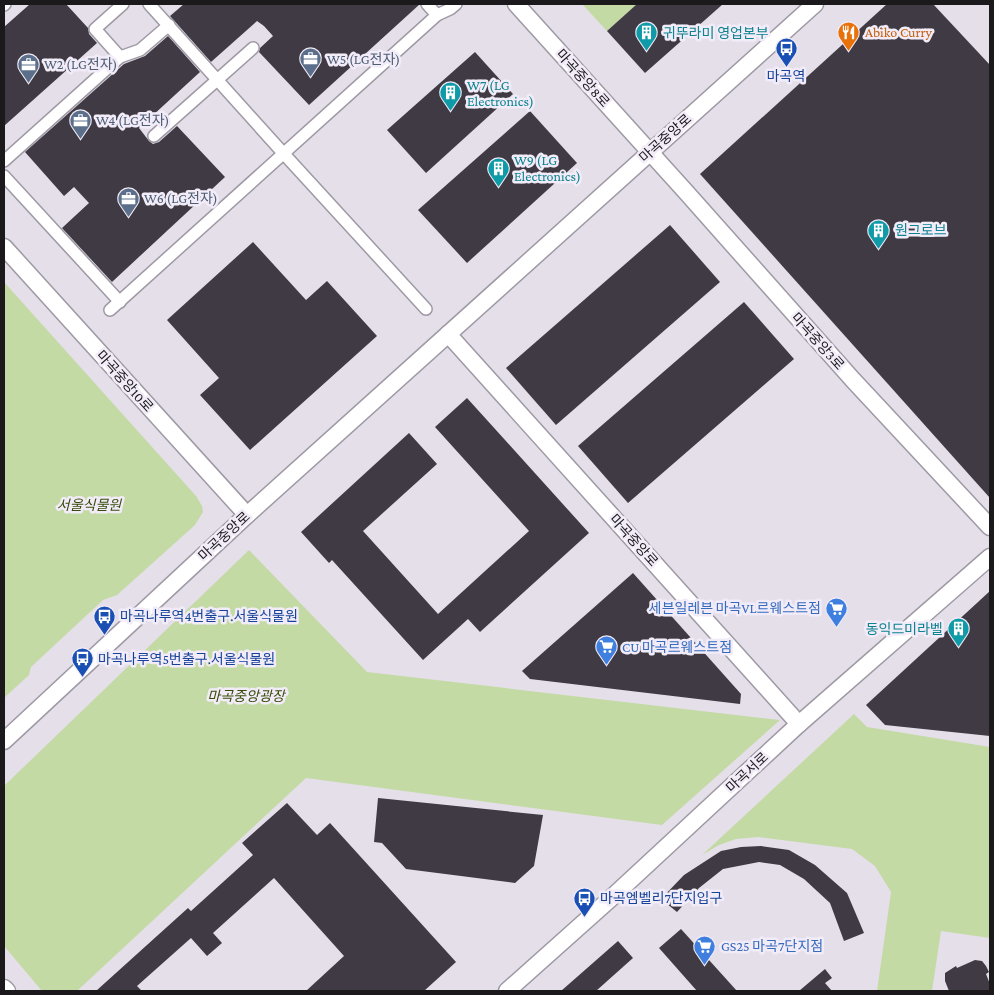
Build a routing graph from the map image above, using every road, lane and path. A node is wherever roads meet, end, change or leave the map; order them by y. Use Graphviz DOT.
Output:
graph roads {
  1 [pos="123,4"];
  2 [pos="149,4"];
  3 [pos="427,4"];
  4 [pos="456,4"];
  5 [pos="516,4"];
  6 [pos="811,5"];
  7 [pos="437,15"];
  8 [pos="168,25"];
  9 [pos="253,48"];
  10 [pos="120,57"];
  11 [pos="218,80"];
  12 [pos="154,136"];
  13 [pos="650,152"];
  14 [pos="284,154"];
  15 [pos="4,161"];
  16 [pos="4,176"];
  17 [pos="4,248"];
  18 [pos="120,302"];
  19 [pos="426,308"];
  20 [pos="110,310"];
  21 [pos="448,334"];
  22 [pos="246,515"];
  23 [pos="990,527"];
  24 [pos="990,558"];
  25 [pos="799,724"];
  26 [pos="4,741"];
  27 [pos="4,988"];
  28 [pos="7,991"];
  29 [pos="507,991"];
  1 -- 10 [label="street"];
  2 -- 8 [label="street"];
  3 -- 7 [label="street"];
  4 -- 7 [label="street"];
  5 -- 13 [label="street, 마곡중앙8로"];
  6 -- 13 [label="street, 마곡중앙로"];
  7 -- 14 [label="street"];
  8 -- 10 [label="street"];
  8 -- 11 [label="street"];
  9 -- 11 [label="street"];
  10 -- 15 [label="street"];
  11 -- 12 [label="street"];
  11 -- 14 [label="street"];
  13 -- 21 [label="street, 마곡중앙로"];
  13 -- 23 [label="street, 마곡중앙3로"];
  14 -- 18 [label="street"];
  14 -- 19 [label="street"];
  16 -- 18 [label="street"];
  17 -- 22 [label="street, 마곡중앙10로"];
  18 -- 20 [label="street"];
  21 -- 22 [label="street, 마곡중앙로"];
  21 -- 25 [label="street, 마곡중앙로"];
  22 -- 26 [label="street, 마곡중앙로"];
  24 -- 25 [label="street, 마곡서로"];
  25 -- 29 [label="street, 마곡서로"];
  27 -- 28 [label="street"];
}
